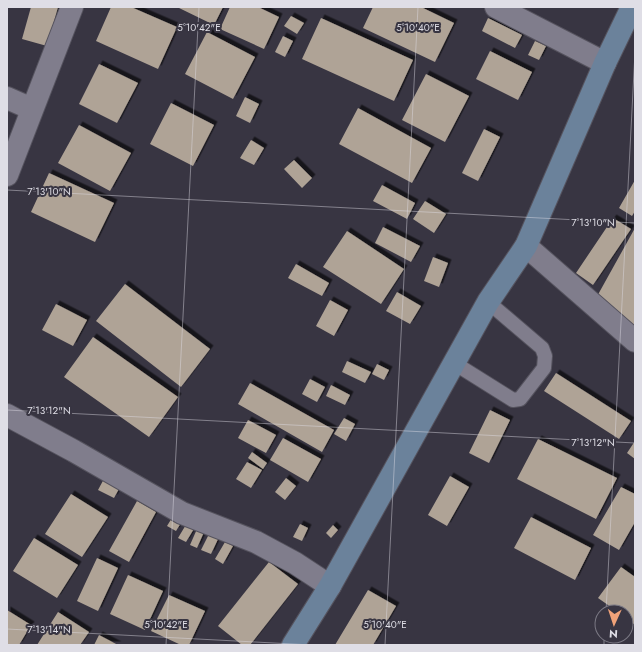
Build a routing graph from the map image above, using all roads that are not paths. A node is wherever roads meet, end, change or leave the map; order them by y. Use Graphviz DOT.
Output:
graph roads {
  1 [pos="72,7"];
  2 [pos="496,7"];
  3 [pos="632,7"];
  4 [pos="604,63"];
  5 [pos="7,98"];
  6 [pos="32,109"];
  7 [pos="7,175"];
  8 [pos="526,246"];
  9 [pos="488,302"];
  10 [pos="635,342"];
  11 [pos="454,363"];
  12 [pos="7,415"];
  13 [pos="330,586"];
  14 [pos="293,645"];
  1 -- 6 [label="street"];
  2 -- 4 [label="street"];
  3 -- 4 [label="main road"];
  4 -- 8 [label="main road"];
  5 -- 6 [label="street"];
  6 -- 7 [label="street"];
  8 -- 9 [label="main road"];
  8 -- 10 [label="street"];
  9 -- 11 [label="main road"];
  9 -- 11 [label="lane"];
  11 -- 13 [label="main road"];
  12 -- 13 [label="street"];
  13 -- 14 [label="main road"];
}
